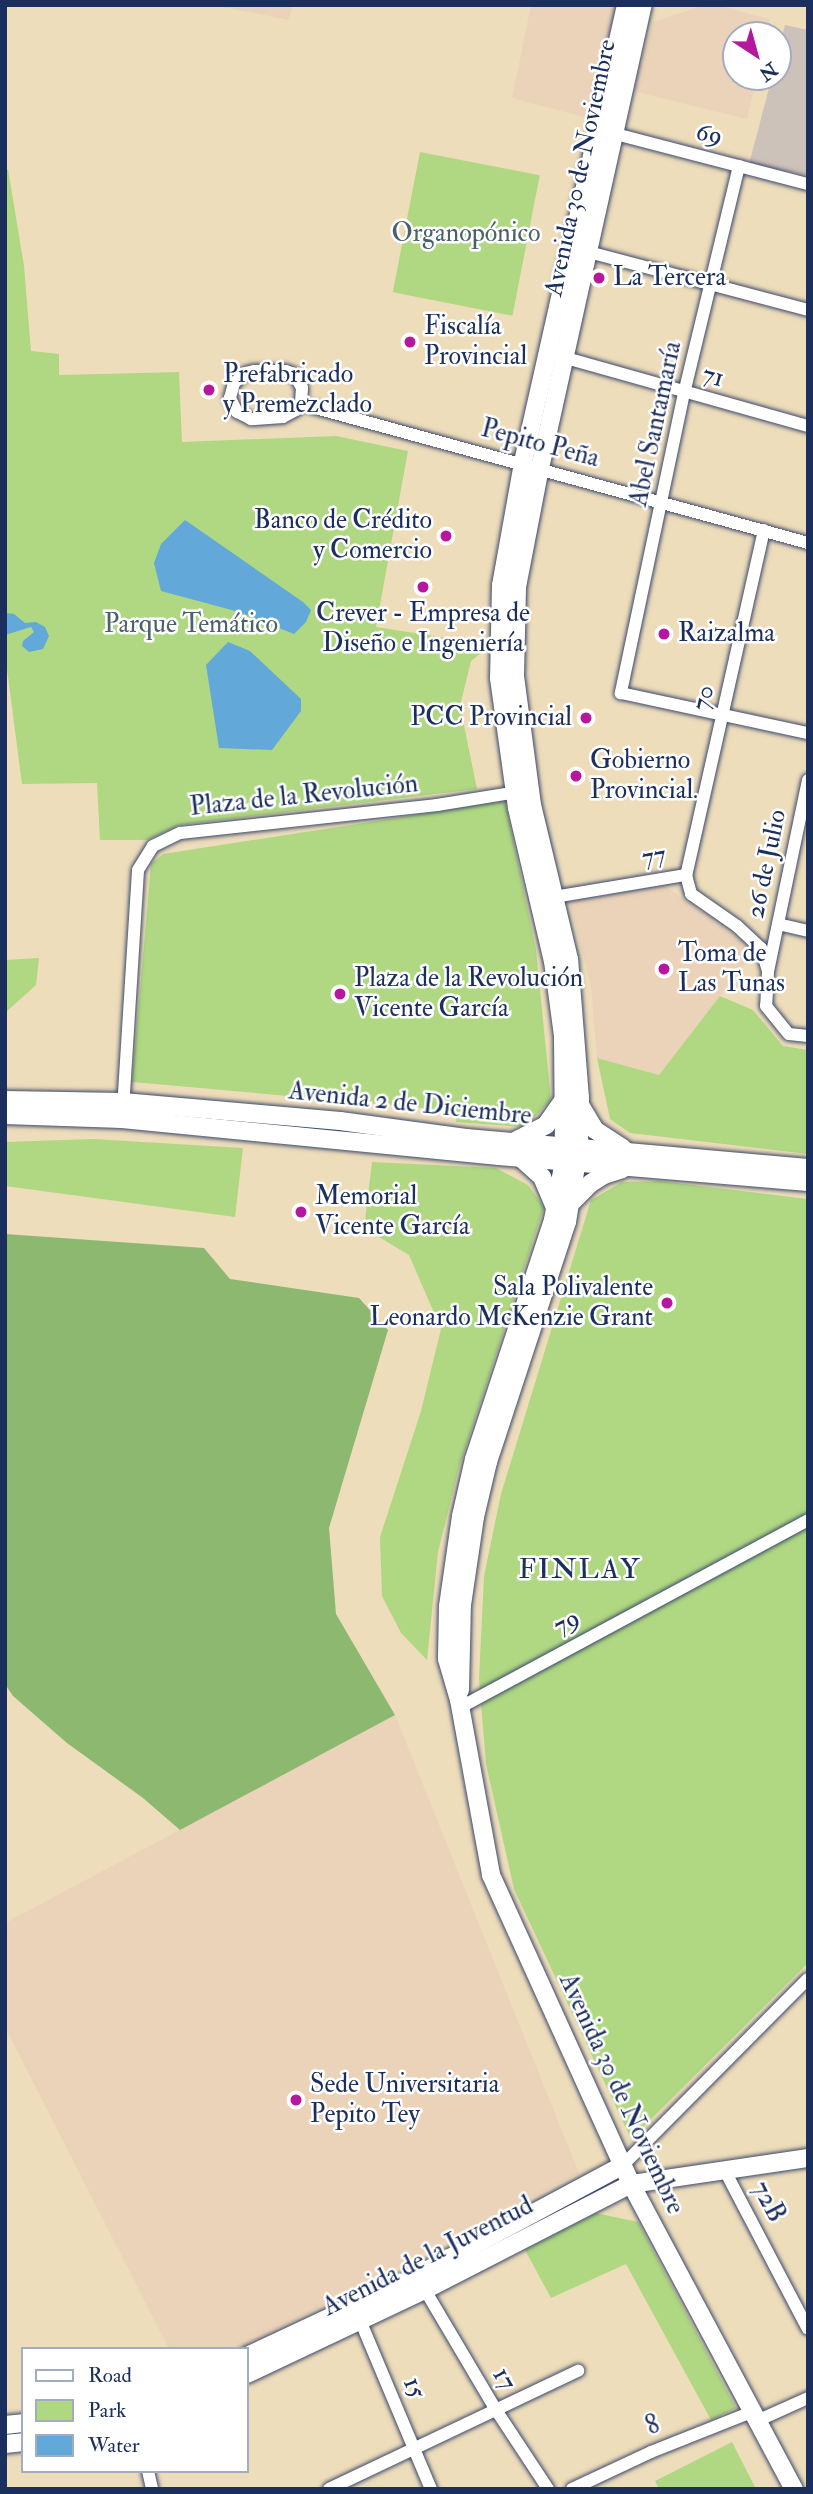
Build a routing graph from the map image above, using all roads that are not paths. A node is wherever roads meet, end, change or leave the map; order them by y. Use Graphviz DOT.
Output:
graph roads {
  1 [pos="626,5"];
  2 [pos="643,5"];
  3 [pos="607,132"];
  4 [pos="739,166"];
  5 [pos="808,184"];
  6 [pos="581,250"];
  7 [pos="711,284"];
  8 [pos="808,310"];
  9 [pos="566,358"];
  10 [pos="684,393"];
  11 [pos="301,404"];
  12 [pos="808,426"];
  13 [pos="532,465"];
  14 [pos="663,501"];
  15 [pos="764,530"];
  16 [pos="808,543"];
  17 [pos="724,715"];
  18 [pos="808,733"];
  19 [pos="808,780"];
  20 [pos="523,792"];
  21 [pos="686,874"];
  22 [pos="546,898"];
  23 [pos="778,924"];
  24 [pos="808,931"];
  25 [pos="768,971"];
  26 [pos="808,1036"];
  27 [pos="5,1100"];
  28 [pos="572,1101"];
  29 [pos="123,1110"];
  30 [pos="5,1115"];
  31 [pos="512,1142"];
  32 [pos="571,1154"];
  33 [pos="521,1158"];
  34 [pos="631,1158"];
  35 [pos="808,1168"];
  36 [pos="808,1182"];
  37 [pos="563,1207"];
  38 [pos="808,1520"];
  39 [pos="459,1704"];
  40 [pos="808,1979"];
  41 [pos="612,2140"];
  42 [pos="808,2158"];
  43 [pos="623,2165"];
  44 [pos="725,2171"];
  45 [pos="601,2176"];
  46 [pos="631,2184"];
  47 [pos="598,2200"];
  48 [pos="645,2209"];
  49 [pos="425,2290"];
  50 [pos="357,2314"];
  51 [pos="808,2329"];
  52 [pos="248,2356"];
  53 [pos="578,2371"];
  54 [pos="248,2373"];
  55 [pos="808,2398"];
  56 [pos="496,2410"];
  57 [pos="757,2416"];
  58 [pos="416,2450"];
  59 [pos="329,2489"];
  60 [pos="431,2489"];
  61 [pos="548,2489"];
  62 [pos="572,2489"];
  63 [pos="794,2489"];
  1 -- 3 [label="main road, Avenida 30 de Noviembre"];
  2 -- 3 [label="main road, Avenida 30 de Noviembre"];
  3 -- 4 [label="street, 69"];
  3 -- 6 [label="main road, Avenida 30 de Noviembre"];
  4 -- 5 [label="street, 69"];
  4 -- 7 [label="street, Abel Santamaría"];
  6 -- 7 [label="street"];
  6 -- 9 [label="main road, Avenida 30 de Noviembre"];
  6 -- 13 [label="main road, Avenida 30 de Noviembre"];
  7 -- 8 [label="street"];
  7 -- 10 [label="street, Abel Santamaría"];
  9 -- 10 [label="street, 71"];
  9 -- 13 [label="main road, Avenida 30 de Noviembre"];
  10 -- 12 [label="street, 71"];
  10 -- 14 [label="street, Abel Santamaría"];
  11 -- 11 [label="street"];
  11 -- 13 [label="street, Pepito Peña"];
  13 -- 14 [label="street, Pepito Peña"];
  13 -- 20 [label="main road, Avenida 30 de Noviembre"];
  14 -- 15 [label="street, Pepito Peña"];
  14 -- 17 [label="street, Abel Santamaría"];
  15 -- 16 [label="street, Pepito Peña"];
  15 -- 17 [label="street, 70"];
  17 -- 18 [label="street"];
  17 -- 21 [label="street, 70"];
  19 -- 23 [label="street, 26 de Julio"];
  20 -- 22 [label="main road, Avenida 30 de Noviembre"];
  20 -- 29 [label="street, Plaza de la Revolución"];
  21 -- 22 [label="street, 77"];
  21 -- 25 [label="street, 77"];
  22 -- 28 [label="main road, Avenida 30 de Noviembre"];
  23 -- 24 [label="street"];
  23 -- 25 [label="street, 26 de Julio"];
  25 -- 26 [label="street, 26 de Julio"];
  27 -- 29 [label="main road, Avenida 2 de Diciembre"];
  28 -- 31 [label="main road"];
  28 -- 32 [label="main road, Avenida 30 de Noviembre"];
  28 -- 34 [label="main road"];
  29 -- 30 [label="main road, Avenida 2 de Diciembre"];
  29 -- 31 [label="main road, Avenida 2 de Diciembre"];
  29 -- 33 [label="main road, Avenida 2 de Diciembre"];
  31 -- 32 [label="main road, Avenida 2 de Diciembre"];
  32 -- 33 [label="main road, Avenida 2 de Diciembre"];
  32 -- 34 [label="main road, Avenida 2 de Diciembre"];
  32 -- 37 [label="main road, Avenida 30 de Noviembre"];
  33 -- 37 [label="main road"];
  34 -- 35 [label="main road, Avenida 2 de Diciembre"];
  34 -- 36 [label="main road, Avenida 2 de Diciembre"];
  34 -- 37 [label="main road"];
  37 -- 39 [label="main road, Avenida 30 de Noviembre"];
  38 -- 39 [label="street, 79"];
  39 -- 41 [label="main road, Avenida 30 de Noviembre"];
  40 -- 43 [label="street"];
  41 -- 43 [label="main road, Avenida 30 de Noviembre"];
  41 -- 45 [label="main road"];
  42 -- 44 [label="main road, Avenida de la Juventud"];
  43 -- 45 [label="main road, Avenida de la Juventud"];
  43 -- 46 [label="main road, Avenida 30 de Noviembre"];
  44 -- 46 [label="main road, Avenida de la Juventud"];
  44 -- 51 [label="street, 72B"];
  45 -- 50 [label="main road, Avenida de la Juventud"];
  46 -- 47 [label="main road, Avenida de la Juventud"];
  46 -- 48 [label="main road, Avenida 30 de Noviembre"];
  47 -- 48 [label="main road"];
  47 -- 49 [label="main road, Avenida de la Juventud"];
  48 -- 57 [label="main road, Avenida 30 de Noviembre"];
  49 -- 50 [label="main road, Avenida de la Juventud"];
  49 -- 56 [label="street, 17"];
  50 -- 52 [label="main road, Avenida de la Juventud"];
  50 -- 54 [label="main road, Avenida de la Juventud"];
  50 -- 58 [label="street, 15"];
  53 -- 56 [label="street"];
  55 -- 57 [label="street, 8"];
  56 -- 58 [label="street"];
  56 -- 61 [label="street, 17"];
  57 -- 62 [label="street, 8"];
  57 -- 63 [label="main road, Avenida 30 de Noviembre"];
  58 -- 59 [label="street"];
  58 -- 60 [label="street, 15"];
}
